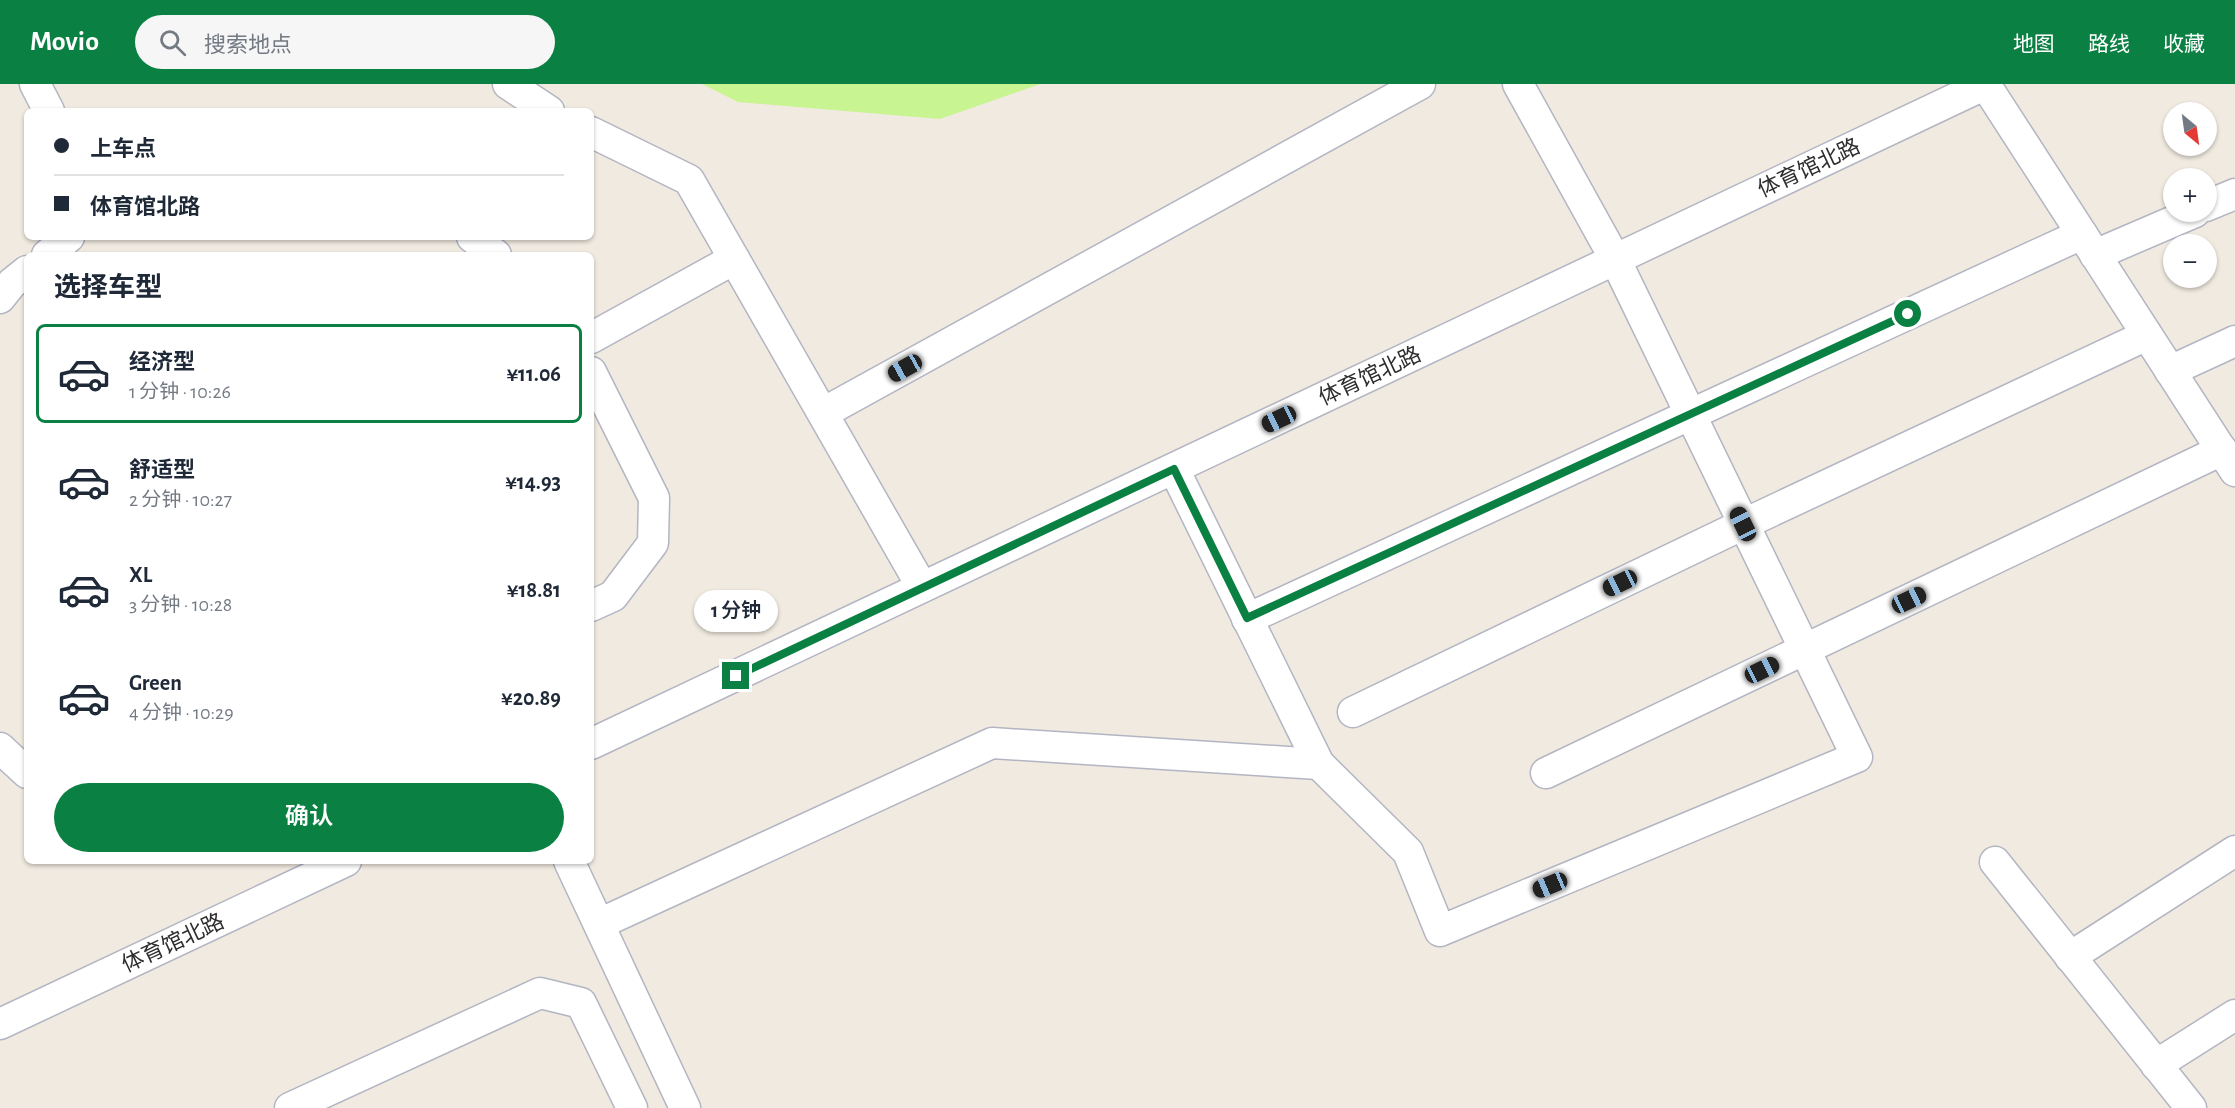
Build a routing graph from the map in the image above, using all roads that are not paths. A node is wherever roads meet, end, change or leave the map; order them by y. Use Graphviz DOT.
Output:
graph roads {
  1 [pos="34,84"];
  2 [pos="508,84"];
  3 [pos="1420,84"];
  4 [pos="1518,84"];
  5 [pos="1986,84"];
  6 [pos="48,108"];
  7 [pos="544,108"];
  8 [pos="594,133"];
  9 [pos="2235,194"];
  10 [pos="2217,201"];
  11 [pos="2163,222"];
  12 [pos="65,240"];
  13 [pos="476,240"];
  14 [pos="2089,244"];
  15 [pos="50,252"];
  16 [pos="492,252"];
  17 [pos="734,259"];
  18 [pos="1615,260"];
  19 [pos="24,273"];
  20 [pos="0,298"];
  21 [pos="2147,335"];
  22 [pos="594,337"];
  23 [pos="2235,341"];
  24 [pos="2170,371"];
  25 [pos="594,378"];
  26 [pos="823,413"];
  27 [pos="1690,414"];
  28 [pos="2228,461"];
  29 [pos="1174,469"];
  30 [pos="1743,524"];
  31 [pos="922,587"];
  32 [pos="594,605"];
  33 [pos="1247,618"];
  34 [pos="1805,650"];
  35 [pos="1353,712"];
  36 [pos="594,743"];
  37 [pos="0,748"];
  38 [pos="1318,764"];
  39 [pos="24,770"];
  40 [pos="1546,773"];
  41 [pos="2235,851"];
  42 [pos="1995,862"];
  43 [pos="339,864"];
  44 [pos="570,864"];
  45 [pos="599,924"];
  46 [pos="2070,957"];
  47 [pos="2235,1015"];
  48 [pos="0,1024"];
  49 [pos="2156,1065"];
  50 [pos="290,1108"];
  51 [pos="632,1108"];
  52 [pos="685,1108"];
  53 [pos="2191,1108"];
  1 -- 6 [label="street"];
  2 -- 7 [label="street"];
  3 -- 26 [label="street"];
  4 -- 18 [label="street"];
  5 -- 14 [label="street"];
  5 -- 18 [label="street, 体育馆北路"];
  8 -- 17 [label="street"];
  9 -- 10 [label="street"];
  11 -- 14 [label="street"];
  12 -- 15 [label="street"];
  13 -- 16 [label="street"];
  14 -- 21 [label="street"];
  14 -- 27 [label="street"];
  17 -- 22 [label="street"];
  17 -- 26 [label="street"];
  18 -- 27 [label="street"];
  18 -- 29 [label="street, 体育馆北路"];
  19 -- 20 [label="street"];
  21 -- 24 [label="street"];
  21 -- 30 [label="street"];
  23 -- 24 [label="street"];
  24 -- 28 [label="street"];
  25 -- 32 [label="street"];
  26 -- 31 [label="street"];
  27 -- 30 [label="street"];
  27 -- 33 [label="street"];
  28 -- 34 [label="street"];
  29 -- 31 [label="street, 体育馆北路"];
  29 -- 33 [label="street"];
  30 -- 34 [label="street"];
  30 -- 35 [label="street"];
  31 -- 36 [label="street, 体育馆北路"];
  33 -- 38 [label="street"];
  34 -- 38 [label="street"];
  34 -- 40 [label="street"];
  37 -- 39 [label="street"];
  38 -- 45 [label="street"];
  41 -- 46 [label="street"];
  42 -- 46 [label="street"];
  43 -- 48 [label="street, 体育馆北路"];
  44 -- 45 [label="street"];
  45 -- 52 [label="street"];
  46 -- 49 [label="street"];
  47 -- 49 [label="street"];
  49 -- 53 [label="street"];
  50 -- 51 [label="street"];
}
